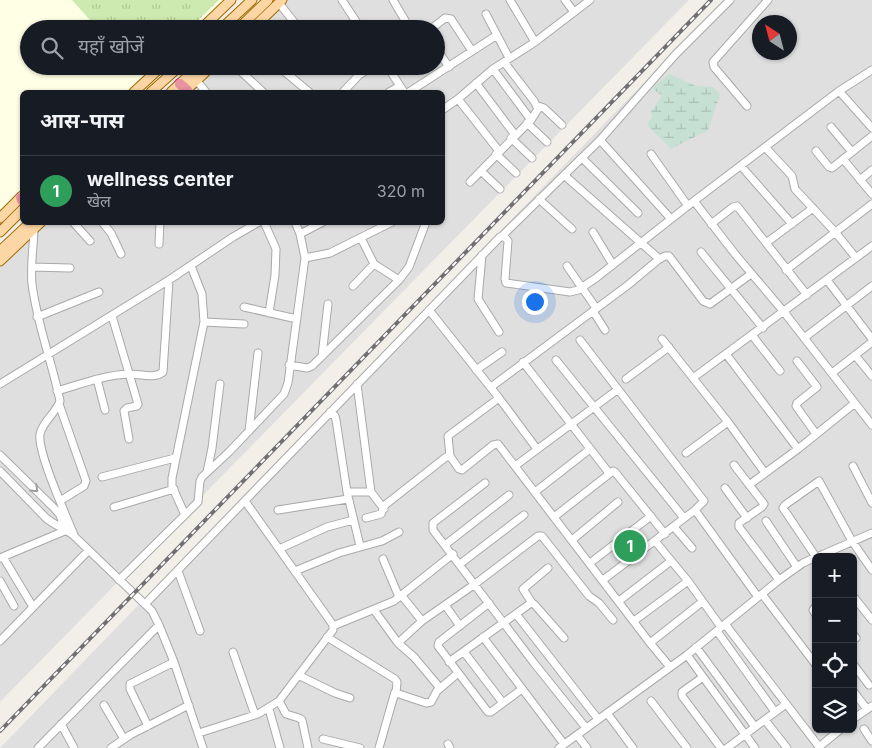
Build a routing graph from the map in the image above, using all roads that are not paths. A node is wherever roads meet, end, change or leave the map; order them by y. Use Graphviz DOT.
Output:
graph roads {
  1 [pos="232,0"];
  2 [pos="252,0"];
  3 [pos="268,0"];
  4 [pos="342,0"];
  5 [pos="393,0"];
  6 [pos="510,0"];
  7 [pos="565,0"];
  8 [pos="590,0"];
  9 [pos="730,0"];
  10 [pos="768,0"];
  11 [pos="281,2"];
  12 [pos="574,12"];
  13 [pos="486,14"];
  14 [pos="211,20"];
  15 [pos="231,20"];
  16 [pos="247,20"];
  17 [pos="262,20"];
  18 [pos="292,20"];
  19 [pos="355,20"];
  20 [pos="405,20"];
  21 [pos="442,20"];
  22 [pos="497,35"];
  23 [pos="534,42"];
  24 [pos="472,51"];
  25 [pos="445,60"];
  26 [pos="507,60"];
  27 [pos="449,66"];
  28 [pos="445,69"];
  29 [pos="493,69"];
  30 [pos="872,70"];
  31 [pos="152,75"];
  32 [pos="170,75"];
  33 [pos="193,75"];
  34 [pos="202,75"];
  35 [pos="245,75"];
  36 [pos="289,75"];
  37 [pos="360,75"];
  38 [pos="393,75"];
  39 [pos="435,75"];
  40 [pos="196,81"];
  41 [pos="476,83"];
  42 [pos="184,89"];
  43 [pos="402,89"];
  44 [pos="136,90"];
  45 [pos="153,90"];
  46 [pos="204,90"];
  47 [pos="261,90"];
  48 [pos="307,90"];
  49 [pos="345,90"];
  50 [pos="412,90"];
  51 [pos="839,91"];
  52 [pos="458,99"];
  53 [pos="538,106"];
  54 [pos="747,106"];
  55 [pos="445,108"];
  56 [pos="529,121"];
  57 [pos="562,125"];
  58 [pos="831,127"];
  59 [pos="872,128"];
  60 [pos="872,136"];
  61 [pos="513,137"];
  62 [pos="600,140"];
  63 [pos="547,142"];
  64 [pos="765,147"];
  65 [pos="816,151"];
  66 [pos="497,152"];
  67 [pos="852,152"];
  68 [pos="651,154"];
  69 [pos="532,158"];
  70 [pos="582,158"];
  71 [pos="843,159"];
  72 [pos="741,166"];
  73 [pos="872,170"];
  74 [pos="481,171"];
  75 [pos="516,173"];
  76 [pos="564,175"];
  77 [pos="860,180"];
  78 [pos="470,182"];
  79 [pos="500,190"];
  80 [pos="872,194"];
  81 [pos="539,199"];
  82 [pos="20,200"];
  83 [pos="691,203"];
  84 [pos="872,204"];
  85 [pos="813,208"];
  86 [pos="20,212"];
  87 [pos="638,213"];
  88 [pos="0,218"];
  89 [pos="671,219"];
  90 [pos="711,224"];
  91 [pos="792,224"];
  92 [pos="33,225"];
  93 [pos="76,225"];
  94 [pos="104,225"];
  95 [pos="160,225"];
  96 [pos="254,225"];
  97 [pos="265,225"];
  98 [pos="296,225"];
  99 [pos="317,225"];
  100 [pos="386,225"];
  101 [pos="425,225"];
  102 [pos="572,229"];
  103 [pos="0,232"];
  104 [pos="592,232"];
  105 [pos="836,232"];
  106 [pos="300,234"];
  107 [pos="502,236"];
  108 [pos="361,238"];
  109 [pos="90,241"];
  110 [pos="642,242"];
  111 [pos="766,243"];
  112 [pos="159,244"];
  113 [pos="872,246"];
  114 [pos="0,251"];
  115 [pos="701,252"];
  116 [pos="121,254"];
  117 [pos="482,255"];
  118 [pos="305,258"];
  119 [pos="856,258"];
  120 [pos="658,260"];
  121 [pos="0,261"];
  122 [pos="374,264"];
  123 [pos="613,265"];
  124 [pos="191,266"];
  125 [pos="567,266"];
  126 [pos="32,267"];
  127 [pos="70,268"];
  128 [pos="786,270"];
  129 [pos="751,274"];
  130 [pos="170,280"];
  131 [pos="399,280"];
  132 [pos="828,280"];
  133 [pos="353,286"];
  134 [pos="872,286"];
  135 [pos="582,288"];
  136 [pos="732,289"];
  137 [pos="98,292"];
  138 [pos="807,295"];
  139 [pos="328,304"];
  140 [pos="847,306"];
  141 [pos="244,307"];
  142 [pos="594,309"];
  143 [pos="429,310"];
  144 [pos="784,312"];
  145 [pos="269,313"];
  146 [pos="112,316"];
  147 [pos="37,317"];
  148 [pos="297,319"];
  149 [pos="204,322"];
  150 [pos="244,324"];
  151 [pos="763,328"];
  152 [pos="605,330"];
  153 [pos="499,332"];
  154 [pos="752,335"];
  155 [pos="804,338"];
  156 [pos="662,339"];
  157 [pos="580,340"];
  158 [pos="872,341"];
  159 [pos="669,347"];
  160 [pos="502,352"];
  161 [pos="258,353"];
  162 [pos="726,354"];
  163 [pos="47,355"];
  164 [pos="855,355"];
  165 [pos="322,356"];
  166 [pos="556,360"];
  167 [pos="523,362"];
  168 [pos="797,362"];
  169 [pos="290,366"];
  170 [pos="476,370"];
  171 [pos="780,371"];
  172 [pos="832,373"];
  173 [pos="129,374"];
  174 [pos="872,376"];
  175 [pos="693,378"];
  176 [pos="97,379"];
  177 [pos="626,379"];
  178 [pos="0,384"];
  179 [pos="220,384"];
  180 [pos="357,384"];
  181 [pos="491,387"];
  182 [pos="618,390"];
  183 [pos="58,392"];
  184 [pos="499,398"];
  185 [pos="855,403"];
  186 [pos="59,404"];
  187 [pos="594,407"];
  188 [pos="105,410"];
  189 [pos="330,412"];
  190 [pos="728,422"];
  191 [pos="570,424"];
  192 [pos="872,425"];
  193 [pos="249,431"];
  194 [pos="816,434"];
  195 [pos="129,439"];
  196 [pos="537,449"];
  197 [pos="798,449"];
  198 [pos="590,450"];
  199 [pos="686,453"];
  200 [pos="0,455"];
  201 [pos="450,456"];
  202 [pos="175,458"];
  203 [pos="734,465"];
  204 [pos="515,466"];
  205 [pos="853,466"];
  206 [pos="0,471"];
  207 [pos="207,472"];
  208 [pos="609,473"];
  209 [pos="765,473"];
  210 [pos="102,476"];
  211 [pos="485,483"];
  212 [pos="750,485"];
  213 [pos="725,488"];
  214 [pos="174,489"];
  215 [pos="371,492"];
  216 [pos="535,492"];
  217 [pos="347,495"];
  218 [pos="509,495"];
  219 [pos="60,501"];
  220 [pos="245,501"];
  221 [pos="618,502"];
  222 [pos="872,503"];
  223 [pos="114,507"];
  224 [pos="384,509"];
  225 [pos="278,510"];
  226 [pos="695,510"];
  227 [pos="185,515"];
  228 [pos="524,515"];
  229 [pos="651,516"];
  230 [pos="554,517"];
  231 [pos="366,518"];
  232 [pos="684,518"];
  233 [pos="747,518"];
  234 [pos="353,520"];
  235 [pos="766,521"];
  236 [pos="674,526"];
  237 [pos="65,529"];
  238 [pos="399,532"];
  239 [pos="664,534"];
  240 [pos="872,534"];
  241 [pos="75,537"];
  242 [pos="572,540"];
  243 [pos="655,541"];
  244 [pos="852,541"];
  245 [pos="445,545"];
  246 [pos="360,546"];
  247 [pos="692,548"];
  248 [pos="279,549"];
  249 [pos="88,551"];
  250 [pos="817,553"];
  251 [pos="826,553"];
  252 [pos="453,554"];
  253 [pos="2,557"];
  254 [pos="383,559"];
  255 [pos="812,560"];
  256 [pos="671,561"];
  257 [pos="590,563"];
  258 [pos="460,564"];
  259 [pos="797,567"];
  260 [pos="548,568"];
  261 [pos="872,570"];
  262 [pos="178,571"];
  263 [pos="296,571"];
  264 [pos="119,580"];
  265 [pos="603,580"];
  266 [pos="779,580"];
  267 [pos="0,581"];
  268 [pos="688,582"];
  269 [pos="475,584"];
  270 [pos="400,596"];
  271 [pos="760,596"];
  272 [pos="618,601"];
  273 [pos="702,602"];
  274 [pos="146,603"];
  275 [pos="489,603"];
  276 [pos="532,603"];
  277 [pos="857,603"];
  278 [pos="445,605"];
  279 [pos="14,606"];
  280 [pos="33,607"];
  281 [pos="374,610"];
  282 [pos="516,614"];
  283 [pos="612,620"];
  284 [pos="872,620"];
  285 [pos="422,621"];
  286 [pos="634,621"];
  287 [pos="504,622"];
  288 [pos="160,626"];
  289 [pos="333,626"];
  290 [pos="460,626"];
  291 [pos="721,627"];
  292 [pos="200,632"];
  293 [pos="327,637"];
  294 [pos="483,637"];
  295 [pos="564,638"];
  296 [pos="0,641"];
  297 [pos="398,643"];
  298 [pos="650,643"];
  299 [pos="696,647"];
  300 [pos="233,652"];
  301 [pos="464,652"];
  302 [pos="687,655"];
  303 [pos="812,660"];
  304 [pos="174,662"];
  305 [pos="449,662"];
  306 [pos="670,667"];
  307 [pos="857,669"];
  308 [pos="458,674"];
  309 [pos="300,676"];
  310 [pos="703,677"];
  311 [pos="869,685"];
  312 [pos="440,688"];
  313 [pos="522,689"];
  314 [pos="395,692"];
  315 [pos="857,695"];
  316 [pos="350,698"];
  317 [pos="279,701"];
  318 [pos="650,701"];
  319 [pos="503,703"];
  320 [pos="786,704"];
  321 [pos="104,705"];
  322 [pos="189,705"];
  323 [pos="870,707"];
  324 [pos="269,708"];
  325 [pos="606,712"];
  326 [pos="775,712"];
  327 [pos="255,715"];
  328 [pos="857,715"];
  329 [pos="598,719"];
  330 [pos="765,720"];
  331 [pos="61,724"];
  332 [pos="148,726"];
  333 [pos="755,727"];
  334 [pos="586,728"];
  335 [pos="864,729"];
  336 [pos="199,733"];
  337 [pos="836,733"];
  338 [pos="577,735"];
  339 [pos="745,735"];
  340 [pos="124,739"];
  341 [pos="323,739"];
  342 [pos="872,741"];
  343 [pos="341,746"];
  344 [pos="562,746"];
  345 [pos="820,747"];
  346 [pos="38,748"];
  347 [pos="74,748"];
  348 [pos="111,748"];
  349 [pos="203,748"];
  350 [pos="280,748"];
  351 [pos="308,748"];
  352 [pos="360,748"];
  353 [pos="379,748"];
  354 [pos="587,748"];
  355 [pos="633,748"];
  356 [pos="687,748"];
  357 [pos="721,748"];
  358 [pos="727,748"];
  359 [pos="755,748"];
  360 [pos="787,748"];
  1 -- 14 [label="main road"];
  2 -- 15 [label="main road"];
  3 -- 16 [label="main road"];
  4 -- 19 [label="street"];
  5 -- 20 [label="street"];
  6 -- 23 [label="street"];
  7 -- 12 [label="street"];
  8 -- 12 [label="street"];
  9 -- 62 [label="street"];
  10 -- 54 [label="street"];
  11 -- 17 [label="main road"];
  11 -- 18 [label="street"];
  12 -- 23 [label="street"];
  13 -- 22 [label="street"];
  21 -- 24 [label="street"];
  22 -- 24 [label="street"];
  22 -- 26 [label="street"];
  23 -- 26 [label="street"];
  24 -- 27 [label="street"];
  25 -- 27 [label="street"];
  26 -- 29 [label="street"];
  26 -- 53 [label="street"];
  27 -- 28 [label="street"];
  29 -- 41 [label="street"];
  29 -- 56 [label="street"];
  30 -- 51 [label="street"];
  31 -- 44 [label="main road"];
  32 -- 45 [label="main road"];
  33 -- 42 [label="main road"];
  34 -- 40 [label="main road"];
  35 -- 47 [label="street"];
  36 -- 48 [label="street"];
  37 -- 49 [label="street"];
  38 -- 43 [label="street"];
  39 -- 50 [label="street"];
  40 -- 42 [label="main road"];
  40 -- 46 [label="street"];
  41 -- 52 [label="street"];
  41 -- 61 [label="street"];
  51 -- 59 [label="street"];
  51 -- 64 [label="street"];
  52 -- 55 [label="street"];
  52 -- 66 [label="street"];
  53 -- 56 [label="street"];
  53 -- 57 [label="street"];
  56 -- 61 [label="street"];
  56 -- 63 [label="street"];
  58 -- 67 [label="street"];
  60 -- 67 [label="street"];
  61 -- 66 [label="street"];
  61 -- 69 [label="street"];
  62 -- 70 [label="street"];
  62 -- 89 [label="street"];
  64 -- 72 [label="street"];
  64 -- 85 [label="street"];
  65 -- 71 [label="street"];
  66 -- 74 [label="street"];
  66 -- 75 [label="street"];
  67 -- 71 [label="street"];
  68 -- 83 [label="street"];
  70 -- 76 [label="street"];
  70 -- 87 [label="street"];
  71 -- 77 [label="street"];
  72 -- 83 [label="street"];
  72 -- 91 [label="street"];
  73 -- 77 [label="street"];
  74 -- 78 [label="street"];
  74 -- 79 [label="street"];
  76 -- 81 [label="street"];
  76 -- 110 [label="street"];
  77 -- 80 [label="street"];
  81 -- 102 [label="street"];
  81 -- 107 [label="street"];
  82 -- 88 [label="main road"];
  83 -- 89 [label="street"];
  83 -- 90 [label="street"];
  84 -- 105 [label="street"];
  85 -- 91 [label="street"];
  85 -- 105 [label="street"];
  86 -- 103 [label="main road"];
  89 -- 110 [label="street"];
  90 -- 111 [label="street"];
  90 -- 129 [label="street"];
  91 -- 111 [label="street"];
  92 -- 114 [label="main road"];
  92 -- 121 [label="main road"];
  92 -- 126 [label="street"];
  93 -- 109 [label="street"];
  94 -- 116 [label="street"];
  95 -- 112 [label="street"];
  96 -- 124 [label="street"];
  97 -- 145 [label="street"];
  98 -- 106 [label="street"];
  99 -- 106 [label="street"];
  100 -- 108 [label="street"];
  101 -- 131 [label="street"];
  104 -- 123 [label="street"];
  105 -- 119 [label="street"];
  105 -- 128 [label="street"];
  106 -- 118 [label="street"];
  107 -- 117 [label="street"];
  107 -- 135 [label="street"];
  108 -- 118 [label="street"];
  108 -- 122 [label="street"];
  110 -- 120 [label="street"];
  110 -- 123 [label="street"];
  111 -- 128 [label="street"];
  113 -- 119 [label="street"];
  115 -- 136 [label="street"];
  117 -- 143 [label="street"];
  117 -- 153 [label="street"];
  118 -- 148 [label="street"];
  119 -- 132 [label="street"];
  120 -- 136 [label="street"];
  120 -- 142 [label="street"];
  122 -- 131 [label="street"];
  122 -- 133 [label="street"];
  123 -- 135 [label="street"];
  124 -- 130 [label="street"];
  124 -- 149 [label="street"];
  125 -- 135 [label="street"];
  126 -- 127 [label="street"];
  126 -- 147 [label="street"];
  128 -- 138 [label="street"];
  129 -- 136 [label="street"];
  129 -- 144 [label="street"];
  130 -- 146 [label="street"];
  130 -- 173 [label="street"];
  131 -- 165 [label="street"];
  132 -- 138 [label="street"];
  132 -- 140 [label="street"];
  134 -- 140 [label="street"];
  135 -- 142 [label="street"];
  136 -- 151 [label="street"];
  137 -- 147 [label="street"];
  138 -- 144 [label="street"];
  139 -- 165 [label="street"];
  140 -- 155 [label="street"];
  140 -- 158 [label="street"];
  141 -- 145 [label="street"];
  142 -- 152 [label="street"];
  142 -- 167 [label="street"];
  143 -- 170 [label="street"];
  143 -- 180 [label="street"];
  144 -- 151 [label="street"];
  144 -- 155 [label="street"];
  145 -- 148 [label="street"];
  146 -- 163 [label="street"];
  146 -- 173 [label="street"];
  147 -- 163 [label="street"];
  148 -- 169 [label="street"];
  149 -- 150 [label="street"];
  149 -- 202 [label="street"];
  151 -- 154 [label="street"];
  154 -- 162 [label="street"];
  154 -- 171 [label="street"];
  155 -- 172 [label="street"];
  156 -- 159 [label="street"];
  157 -- 182 [label="street"];
  158 -- 164 [label="street"];
  159 -- 175 [label="street"];
  159 -- 177 [label="street"];
  160 -- 170 [label="street"];
  161 -- 193 [label="street"];
  162 -- 175 [label="street"];
  162 -- 197 [label="street"];
  163 -- 178 [label="street"];
  163 -- 183 [label="street"];
  164 -- 172 [label="street"];
  164 -- 174 [label="street"];
  165 -- 169 [label="street"];
  166 -- 187 [label="street"];
  167 -- 181 [label="street"];
  167 -- 191 [label="street"];
  168 -- 194 [label="street"];
  169 -- 193 [label="street"];
  170 -- 181 [label="street"];
  172 -- 185 [label="street"];
  173 -- 176 [label="street"];
  173 -- 195 [label="street"];
  175 -- 190 [label="street"];
  176 -- 183 [label="street"];
  176 -- 188 [label="street"];
  179 -- 207 [label="street"];
  180 -- 189 [label="street"];
  180 -- 215 [label="street"];
  181 -- 184 [label="street"];
  182 -- 187 [label="street"];
  182 -- 226 [label="street"];
  183 -- 186 [label="street"];
  184 -- 196 [label="street"];
  184 -- 201 [label="street"];
  185 -- 192 [label="street"];
  185 -- 194 [label="street"];
  186 -- 219 [label="street"];
  186 -- 219 [label="street"];
  187 -- 191 [label="street"];
  187 -- 232 [label="street"];
  189 -- 217 [label="street"];
  189 -- 220 [label="street"];
  190 -- 199 [label="street"];
  190 -- 209 [label="street"];
  191 -- 196 [label="street"];
  191 -- 198 [label="street"];
  193 -- 207 [label="street"];
  194 -- 197 [label="street"];
  196 -- 204 [label="street"];
  197 -- 209 [label="street"];
  198 -- 208 [label="street"];
  198 -- 216 [label="street"];
  200 -- 237 [label="street, one-way"];
  201 -- 204 [label="street"];
  201 -- 224 [label="street"];
  202 -- 210 [label="street"];
  202 -- 214 [label="street"];
  203 -- 212 [label="street"];
  204 -- 216 [label="street"];
  205 -- 222 [label="street"];
  206 -- 237 [label="street"];
  207 -- 227 [label="street"];
  208 -- 229 [label="street"];
  208 -- 230 [label="street"];
  209 -- 212 [label="street"];
  211 -- 245 [label="street"];
  212 -- 233 [label="street"];
  213 -- 233 [label="street"];
  214 -- 223 [label="street"];
  214 -- 227 [label="street"];
  215 -- 217 [label="street"];
  215 -- 224 [label="street"];
  216 -- 230 [label="street"];
  217 -- 225 [label="street"];
  217 -- 234 [label="street"];
  218 -- 245 [label="street"];
  219 -- 241 [label="street"];
  220 -- 248 [label="street"];
  220 -- 262 [label="street"];
  221 -- 242 [label="street"];
  224 -- 231 [label="street"];
  226 -- 232 [label="street"];
  226 -- 271 [label="street"];
  227 -- 264 [label="street"];
  228 -- 258 [label="street"];
  229 -- 239 [label="street"];
  229 -- 257 [label="street"];
  230 -- 242 [label="street"];
  232 -- 236 [label="street"];
  233 -- 266 [label="street"];
  234 -- 246 [label="street"];
  234 -- 248 [label="street"];
  235 -- 259 [label="street"];
  236 -- 239 [label="street"];
  236 -- 247 [label="street"];
  237 -- 241 [label="street"];
  237 -- 253 [label="street"];
  238 -- 246 [label="street"];
  239 -- 243 [label="street"];
  240 -- 244 [label="street"];
  241 -- 249 [label="street"];
  242 -- 257 [label="street"];
  243 -- 256 [label="street"];
  243 -- 265 [label="street"];
  244 -- 250 [label="street"];
  244 -- 251 [label="street"];
  244 -- 261 [label="street"];
  245 -- 252 [label="street"];
  246 -- 263 [label="street"];
  248 -- 263 [label="street"];
  249 -- 264 [label="street"];
  249 -- 280 [label="street"];
  252 -- 258 [label="street"];
  252 -- 270 [label="street"];
  253 -- 280 [label="street"];
  254 -- 270 [label="street"];
  255 -- 259 [label="street"];
  256 -- 268 [label="street"];
  256 -- 272 [label="street"];
  257 -- 265 [label="street"];
  258 -- 269 [label="street"];
  259 -- 266 [label="street"];
  260 -- 276 [label="street"];
  262 -- 274 [label="street"];
  262 -- 292 [label="street"];
  263 -- 289 [label="street"];
  264 -- 274 [label="street"];
  265 -- 272 [label="street"];
  266 -- 271 [label="street"];
  267 -- 279 [label="street"];
  268 -- 273 [label="street"];
  268 -- 286 [label="street"];
  269 -- 275 [label="street"];
  269 -- 278 [label="street"];
  269 -- 283 [label="street"];
  270 -- 281 [label="street"];
  270 -- 285 [label="street"];
  271 -- 291 [label="street"];
  271 -- 303 [label="street"];
  272 -- 286 [label="street"];
  273 -- 291 [label="street"];
  273 -- 298 [label="street"];
  274 -- 288 [label="street"];
  275 -- 287 [label="street"];
  275 -- 290 [label="street"];
  276 -- 282 [label="street"];
  276 -- 295 [label="street"];
  277 -- 284 [label="street"];
  278 -- 285 [label="street"];
  278 -- 290 [label="street"];
  280 -- 296 [label="street"];
  281 -- 289 [label="street"];
  281 -- 297 [label="street"];
  282 -- 287 [label="street"];
  282 -- 329 [label="street"];
  285 -- 297 [label="street"];
  286 -- 298 [label="street"];
  287 -- 294 [label="street"];
  287 -- 334 [label="street"];
  288 -- 304 [label="street"];
  288 -- 331 [label="street"];
  289 -- 293 [label="street"];
  290 -- 305 [label="street"];
  291 -- 299 [label="street"];
  291 -- 320 [label="street"];
  291 -- 326 [label="street"];
  293 -- 309 [label="street"];
  293 -- 314 [label="street"];
  294 -- 301 [label="street"];
  294 -- 313 [label="street"];
  297 -- 312 [label="street"];
  298 -- 306 [label="street"];
  299 -- 302 [label="street"];
  299 -- 333 [label="street"];
  300 -- 327 [label="street"];
  301 -- 305 [label="street"];
  301 -- 319 [label="street"];
  302 -- 306 [label="street"];
  302 -- 310 [label="street"];
  304 -- 322 [label="street"];
  304 -- 332 [label="street"];
  305 -- 308 [label="street"];
  306 -- 325 [label="street"];
  307 -- 311 [label="street"];
  308 -- 312 [label="street"];
  308 -- 319 [label="street"];
  309 -- 316 [label="street"];
  309 -- 317 [label="street"];
  310 -- 339 [label="street"];
  310 -- 357 [label="street"];
  312 -- 314 [label="street"];
  313 -- 319 [label="street"];
  313 -- 344 [label="street"];
  314 -- 353 [label="street"];
  315 -- 323 [label="street"];
  317 -- 324 [label="street"];
  317 -- 351 [label="street"];
  318 -- 356 [label="street"];
  320 -- 326 [label="street"];
  320 -- 345 [label="street"];
  321 -- 340 [label="street"];
  322 -- 332 [label="street"];
  322 -- 336 [label="street"];
  323 -- 328 [label="street"];
  324 -- 327 [label="street"];
  324 -- 350 [label="street"];
  325 -- 329 [label="street"];
  325 -- 355 [label="street"];
  326 -- 330 [label="street"];
  327 -- 336 [label="street"];
  329 -- 334 [label="street"];
  330 -- 333 [label="street"];
  330 -- 360 [label="street"];
  331 -- 346 [label="street"];
  331 -- 347 [label="street"];
  332 -- 340 [label="street"];
  333 -- 339 [label="street"];
  334 -- 338 [label="street"];
  335 -- 342 [label="street"];
  336 -- 349 [label="street"];
  337 -- 345 [label="street"];
  338 -- 344 [label="street"];
  338 -- 354 [label="street"];
  339 -- 358 [label="street"];
  339 -- 359 [label="street"];
  340 -- 348 [label="street"];
  341 -- 343 [label="street"];
  343 -- 352 [label="street"];
}
